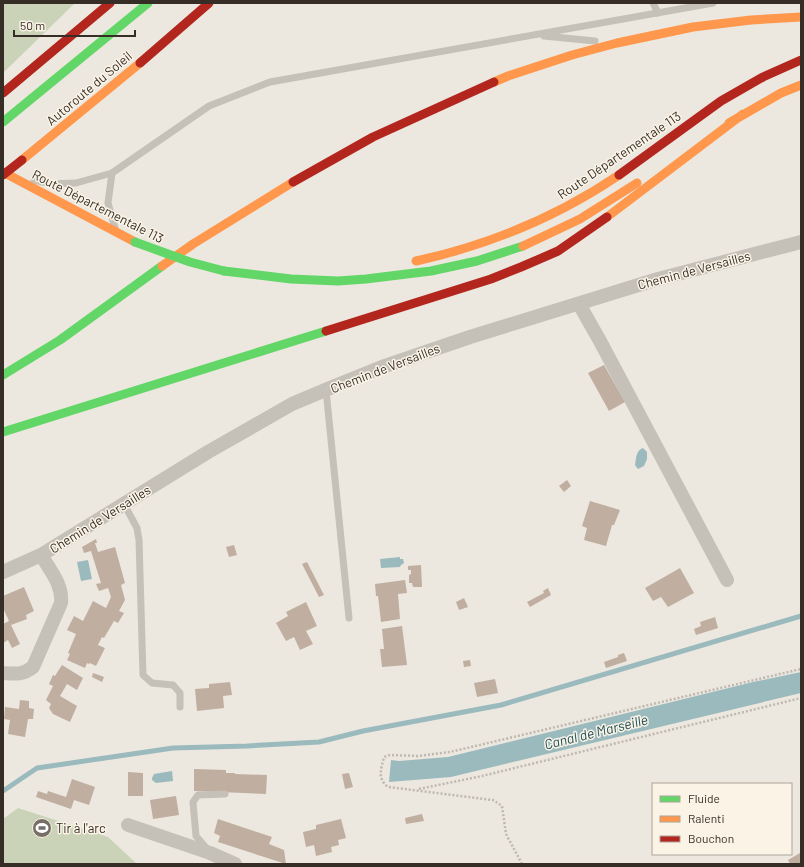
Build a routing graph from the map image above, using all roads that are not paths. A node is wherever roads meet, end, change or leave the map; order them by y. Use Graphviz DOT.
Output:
graph roads {
  1 [pos="110,3"];
  2 [pos="148,3"];
  3 [pos="209,3"];
  4 [pos="653,3"];
  5 [pos="713,3"];
  6 [pos="658,13"];
  7 [pos="801,17"];
  8 [pos="533,35"];
  9 [pos="617,43"];
  10 [pos="801,60"];
  11 [pos="801,85"];
  12 [pos="3,93"];
  13 [pos="743,114"];
  14 [pos="3,122"];
  15 [pos="3,172"];
  16 [pos="112,173"];
  17 [pos="3,175"];
  18 [pos="14,177"];
  19 [pos="116,232"];
  20 [pos="801,242"];
  21 [pos="410,261"];
  22 [pos="320,271"];
  23 [pos="252,274"];
  24 [pos="579,304"];
  25 [pos="3,375"];
  26 [pos="326,390"];
  27 [pos="3,432"];
  28 [pos="124,504"];
  29 [pos="41,555"];
  30 [pos="3,572"];
  31 [pos="727,580"];
  32 [pos="349,618"];
  33 [pos="3,673"];
  34 [pos="180,707"];
  35 [pos="225,794"];
  36 [pos="128,825"];
  37 [pos="210,853"];
  38 [pos="235,864"];
  1 -- 12 [label="main road"];
  2 -- 14 [label="main road, Autoroute du Soleil"];
  3 -- 17 [label="main road, Autoroute du Soleil, bridge"];
  4 -- 6 [label="lane"];
  5 -- 6 [label="lane"];
  6 -- 8 [label="lane"];
  7 -- 9 [label="main road"];
  8 -- 9 [label="lane"];
  8 -- 16 [label="lane"];
  9 -- 25 [label="main road"];
  10 -- 21 [label="main road, Route Départementale 113"];
  11 -- 13 [label="main road, Route Départementale 113"];
  13 -- 23 [label="main road, Route Départementale 113"];
  13 -- 27 [label="main road"];
  15 -- 18 [label="main road, Route Départementale 113"];
  16 -- 18 [label="lane"];
  16 -- 19 [label="lane"];
  18 -- 19 [label="main road, Route Départementale 113"];
  19 -- 23 [label="main road, Route Départementale 113, bridge"];
  20 -- 24 [label="street, Chemin de Versailles"];
  22 -- 23 [label="main road, Route Départementale 113"];
  24 -- 26 [label="street, Chemin de Versailles"];
  24 -- 31 [label="street"];
  26 -- 28 [label="street, Chemin de Versailles"];
  26 -- 32 [label="lane"];
  28 -- 29 [label="street, Chemin de Versailles"];
  28 -- 34 [label="lane"];
  29 -- 30 [label="street, Chemin de Versailles"];
  29 -- 33 [label="street"];
  35 -- 37 [label="lane"];
  36 -- 37 [label="street"];
  37 -- 38 [label="street"];
}
